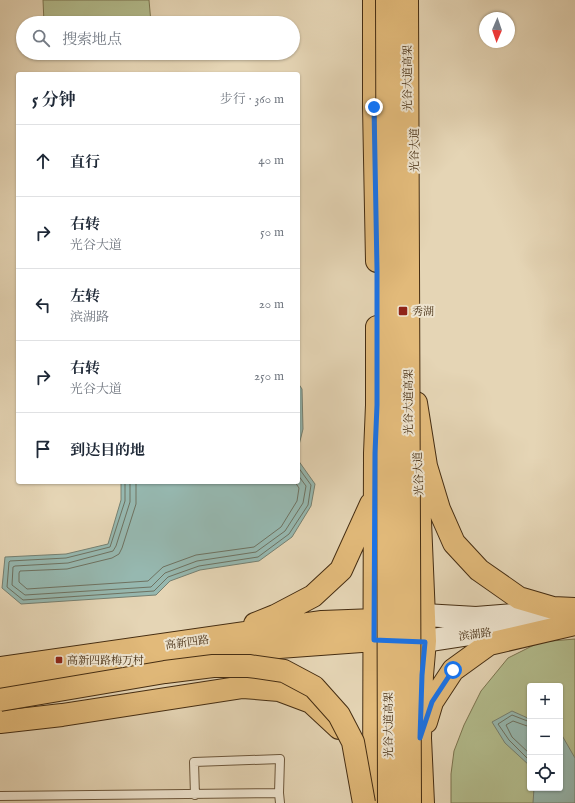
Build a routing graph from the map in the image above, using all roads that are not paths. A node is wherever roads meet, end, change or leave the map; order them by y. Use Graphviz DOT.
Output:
graph roads {
  1 [pos="374,0"];
  2 [pos="387,0"];
  3 [pos="407,0"];
  4 [pos="414,0"];
  5 [pos="416,403"];
  6 [pos="375,453"];
  7 [pos="575,610"];
  8 [pos="424,615"];
  9 [pos="575,624"];
  10 [pos="375,630"];
  11 [pos="224,637"];
  12 [pos="425,642"];
  13 [pos="0,668"];
  14 [pos="0,685"];
  15 [pos="0,700"];
  16 [pos="0,722"];
  17 [pos="420,738"];
  18 [pos="279,794"];
  19 [pos="195,795"];
  20 [pos="0,796"];
  21 [pos="280,803"];
  22 [pos="364,803"];
  23 [pos="368,803"];
  24 [pos="374,803"];
  25 [pos="389,803"];
  26 [pos="410,803"];
  27 [pos="424,803"];
  1 -- 6 [label="main road"];
  2 -- 25 [label="main road, 光谷大道高架, bridge"];
  3 -- 26 [label="main road, 光谷大道高架, bridge"];
  4 -- 5 [label="main road, 光谷大道"];
  5 -- 7 [label="main road"];
  5 -- 8 [label="main road, 光谷大道"];
  6 -- 10 [label="main road"];
  6 -- 11 [label="main road"];
  7 -- 8 [label="main road, 滨湖路"];
  8 -- 10 [label="main road, 滨湖路"];
  8 -- 12 [label="main road, 光谷大道"];
  9 -- 12 [label="main road, 滨湖路"];
  9 -- 17 [label="main road"];
  10 -- 11 [label="main road, 高新四路"];
  10 -- 12 [label="main road, 滨湖路"];
  10 -- 14 [label="main road, 高新四路"];
  10 -- 24 [label="main road"];
  11 -- 13 [label="main road, 高新四路"];
  12 -- 17 [label="main road, 光谷大道"];
  15 -- 22 [label="main road, bridge"];
  16 -- 23 [label="main road"];
  17 -- 27 [label="main road, 光谷大道"];
  18 -- 19 [label="lane"];
  18 -- 19 [label="lane"];
  18 -- 21 [label="lane"];
  19 -- 20 [label="lane"];
}
